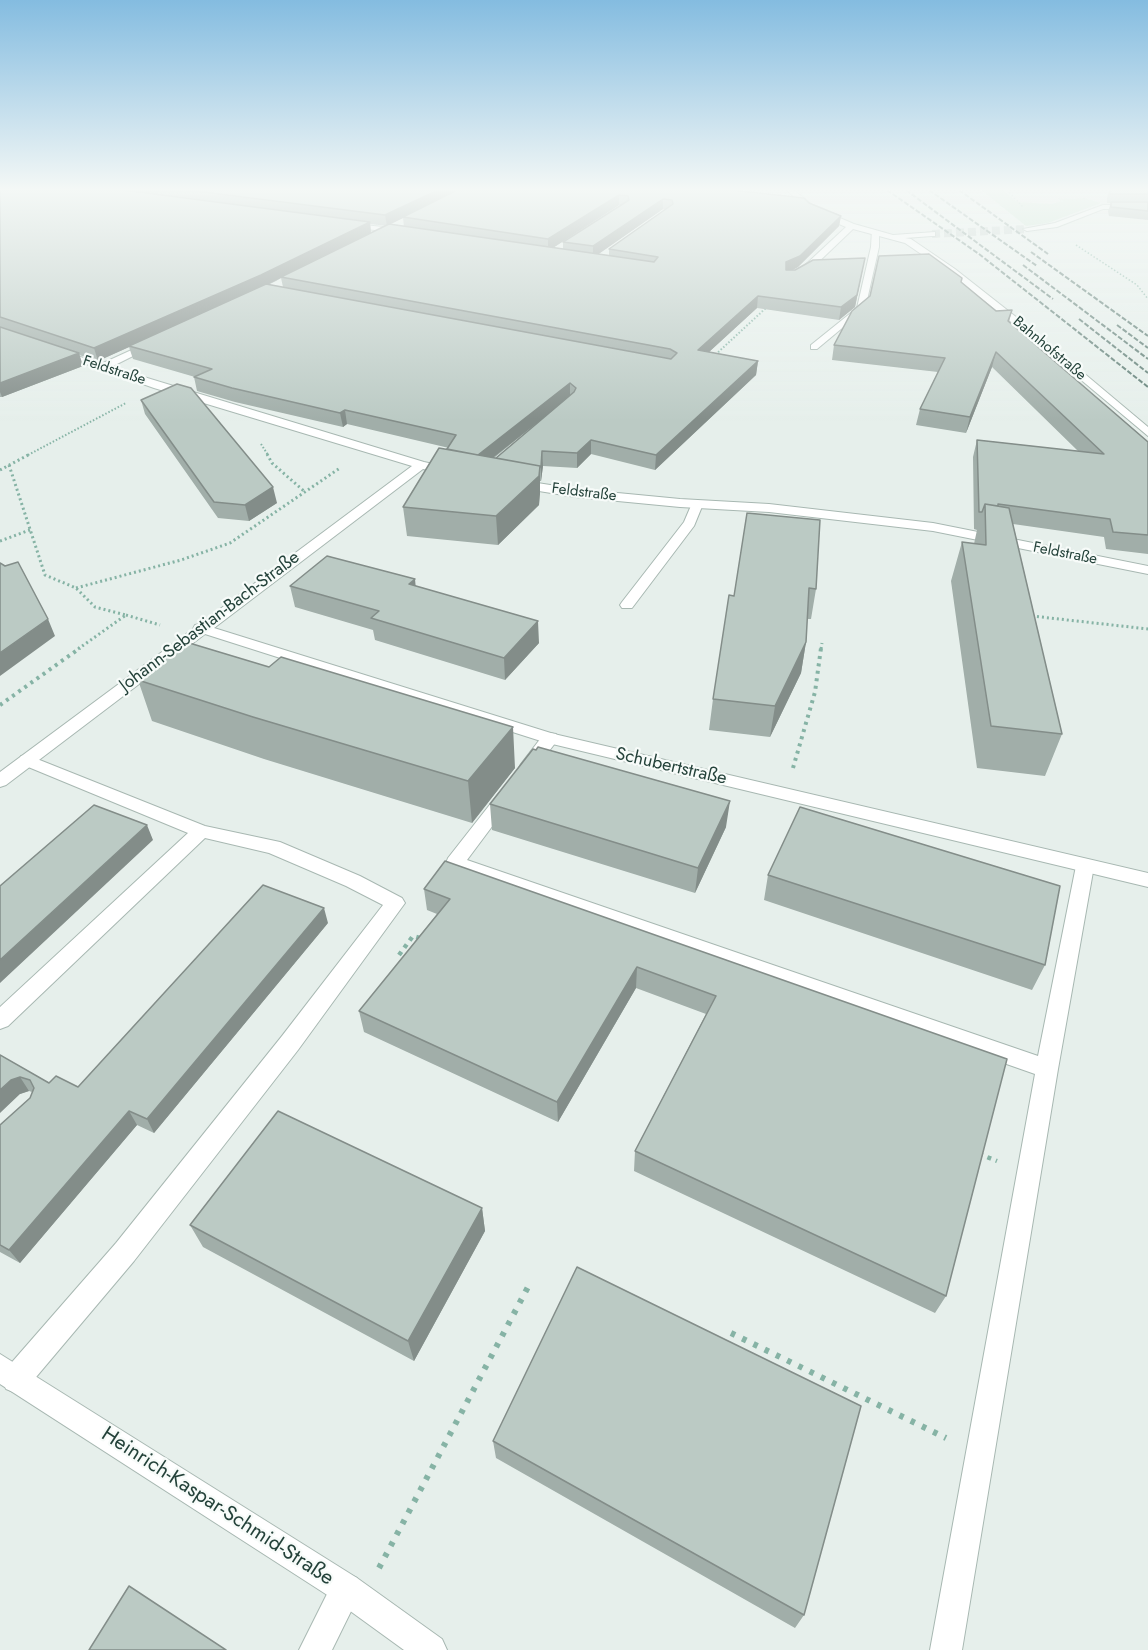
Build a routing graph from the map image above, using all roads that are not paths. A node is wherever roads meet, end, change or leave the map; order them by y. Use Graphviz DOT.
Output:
graph roads {
  1 [pos="808,267"];
  2 [pos="870,267"];
  3 [pos="946,267"];
  4 [pos="789,278"];
  5 [pos="159,341"];
  6 [pos="814,347"];
  7 [pos="46,348"];
  8 [pos="102,367"];
  9 [pos="1148,433"];
  10 [pos="421,465"];
  11 [pos="467,476"];
  12 [pos="502,482"];
  13 [pos="696,504"];
  14 [pos="1148,570"];
  15 [pos="627,605"];
  16 [pos="201,628"];
  17 [pos="550,738"];
  18 [pos="27,760"];
  19 [pos="0,781"];
  20 [pos="201,831"];
  21 [pos="1085,866"];
  22 [pos="1148,880"];
  23 [pos="0,1020"];
  24 [pos="1047,1069"];
  25 [pos="5,1373"];
  26 [pos="354,1595"];
  27 [pos="315,1650"];
  28 [pos="431,1650"];
  29 [pos="946,1650"];
  1 -- 4 [label="street"];
  2 -- 6 [label="street"];
  3 -- 9 [label="street, Bahnhofstraße"];
  5 -- 8 [label="street"];
  7 -- 8 [label="street, Feldstraße"];
  8 -- 10 [label="street, Feldstraße"];
  10 -- 11 [label="street, Feldstraße"];
  10 -- 16 [label="street, Johann-Sebastian-Bach-Straße"];
  12 -- 13 [label="street, Feldstraße"];
  13 -- 14 [label="street, Feldstraße"];
  13 -- 15 [label="street"];
  16 -- 17 [label="street, Schubertstraße"];
  16 -- 18 [label="street, Johann-Sebastian-Bach-Straße"];
  17 -- 21 [label="street, Schubertstraße"];
  17 -- 24 [label="street"];
  18 -- 19 [label="street, Johann-Sebastian-Bach-Straße"];
  18 -- 20 [label="street"];
  20 -- 23 [label="street"];
  20 -- 25 [label="street"];
  21 -- 22 [label="street, Schubertstraße"];
  21 -- 24 [label="street"];
  24 -- 29 [label="street"];
  25 -- 26 [label="street, Heinrich-Kaspar-Schmid-Straße"];
  26 -- 27 [label="street"];
  26 -- 28 [label="street, Heinrich-Kaspar-Schmid-Straße"];
}
